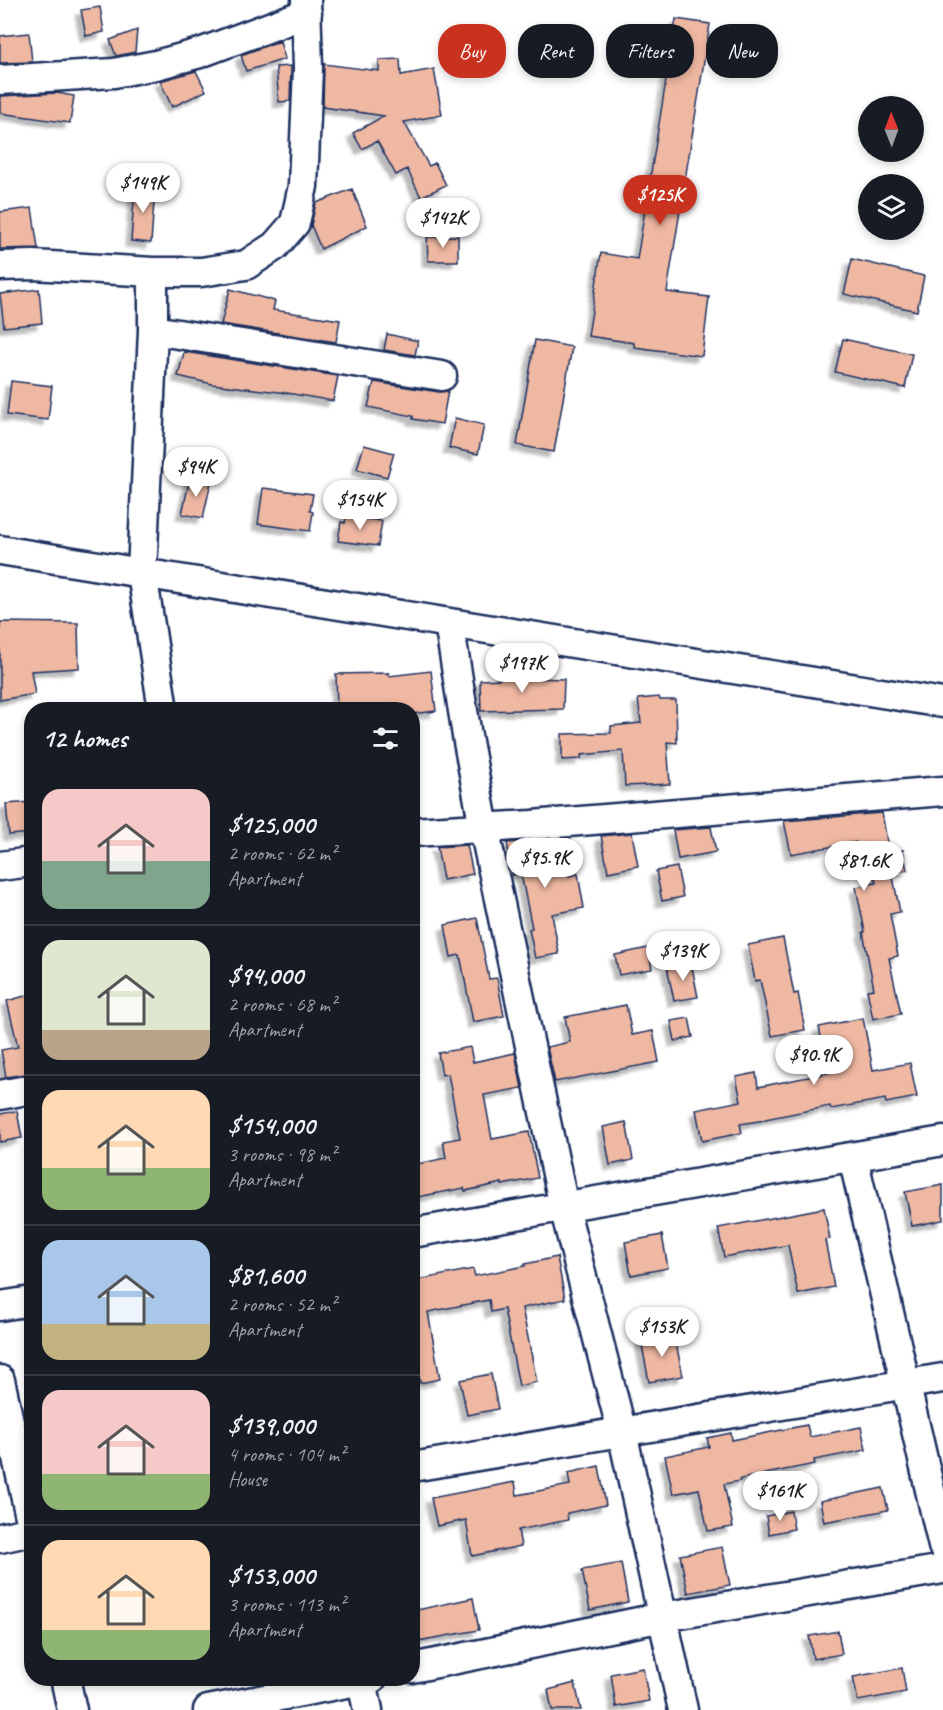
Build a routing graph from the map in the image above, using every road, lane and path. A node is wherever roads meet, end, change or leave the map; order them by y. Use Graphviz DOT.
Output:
graph roads {
  1 [pos="306,7"];
  2 [pos="0,80"];
  3 [pos="0,266"];
  4 [pos="153,272"];
  5 [pos="153,330"];
  6 [pos="442,376"];
  7 [pos="0,550"];
  8 [pos="142,573"];
  9 [pos="449,623"];
  10 [pos="162,702"];
  11 [pos="943,703"];
  12 [pos="943,791"];
  13 [pos="484,828"];
  14 [pos="420,832"];
  15 [pos="24,863"];
  16 [pos="0,866"];
  17 [pos="24,1090"];
  18 [pos="0,1095"];
  19 [pos="943,1141"];
  20 [pos="854,1157"];
  21 [pos="564,1207"];
  22 [pos="420,1232"];
  23 [pos="24,1302"];
  24 [pos="0,1306"];
  25 [pos="943,1378"];
  26 [pos="0,1380"];
  27 [pos="905,1384"];
  28 [pos="622,1432"];
  29 [pos="420,1466"];
  30 [pos="24,1490"];
  31 [pos="24,1534"];
  32 [pos="0,1538"];
  33 [pos="943,1546"];
  34 [pos="943,1569"];
  35 [pos="663,1617"];
  36 [pos="420,1666"];
  37 [pos="67,1686"];
  38 [pos="330,1686"];
  39 [pos="366,1686"];
  40 [pos="72,1710"];
  41 [pos="208,1710"];
  42 [pos="368,1710"];
  43 [pos="683,1710"];
  1 -- 2 [label="street"];
  1 -- 4 [label="street"];
  3 -- 4 [label="street"];
  4 -- 5 [label="street"];
  5 -- 6 [label="street"];
  5 -- 8 [label="street"];
  7 -- 8 [label="street"];
  8 -- 9 [label="street"];
  8 -- 10 [label="street"];
  9 -- 11 [label="street"];
  9 -- 13 [label="street"];
  12 -- 13 [label="street"];
  13 -- 14 [label="street"];
  13 -- 21 [label="street"];
  15 -- 16 [label="street"];
  17 -- 18 [label="street"];
  19 -- 20 [label="street"];
  20 -- 21 [label="street"];
  20 -- 27 [label="street"];
  21 -- 22 [label="street"];
  21 -- 28 [label="street"];
  23 -- 24 [label="street"];
  25 -- 27 [label="street"];
  26 -- 30 [label="street"];
  27 -- 28 [label="street"];
  27 -- 33 [label="street"];
  28 -- 29 [label="street"];
  28 -- 35 [label="street"];
  31 -- 32 [label="street"];
  34 -- 35 [label="street"];
  35 -- 36 [label="street"];
  35 -- 43 [label="street"];
  37 -- 40 [label="street"];
  38 -- 41 [label="street"];
  39 -- 42 [label="street"];
}
